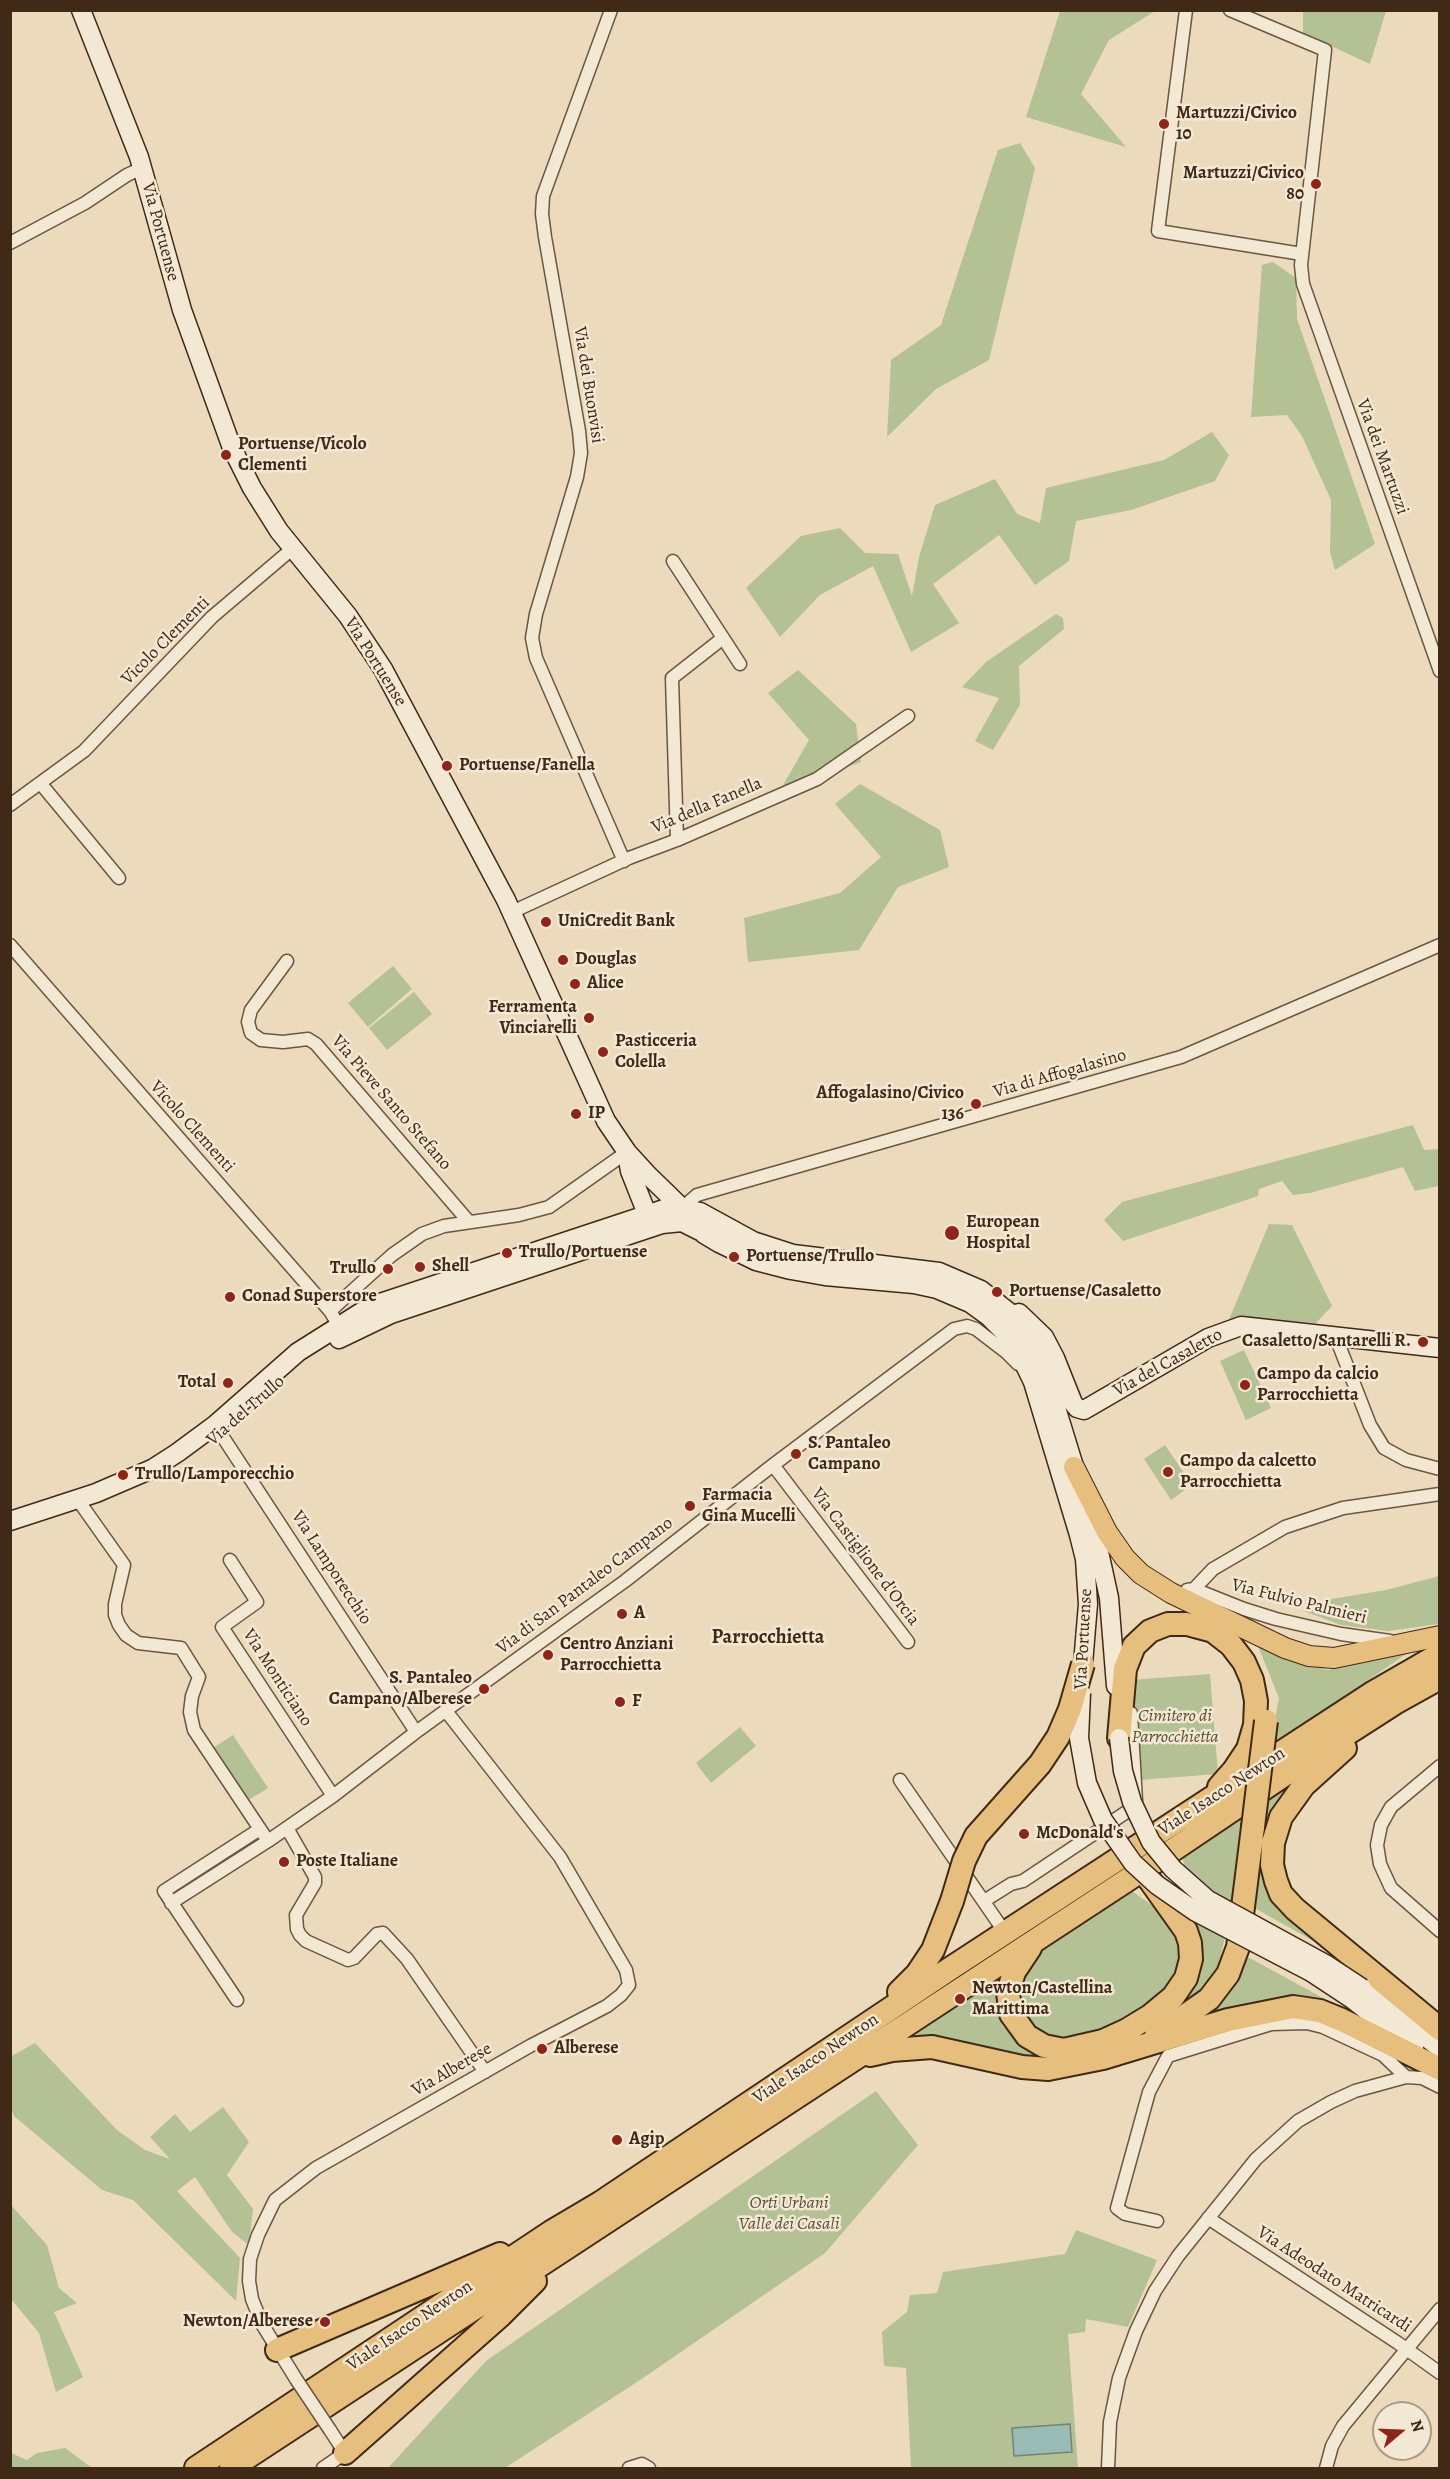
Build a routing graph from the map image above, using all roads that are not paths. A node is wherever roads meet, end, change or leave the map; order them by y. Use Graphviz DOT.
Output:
graph roads {
  1 [pos="81,10"];
  2 [pos="611,10"];
  3 [pos="1186,10"];
  4 [pos="1230,10"];
  5 [pos="142,168"];
  6 [pos="10,243"];
  7 [pos="1302,254"];
  8 [pos="292,549"];
  9 [pos="673,561"];
  10 [pos="723,638"];
  11 [pos="740,664"];
  12 [pos="1440,671"];
  13 [pos="908,716"];
  14 [pos="41,784"];
  15 [pos="10,805"];
  16 [pos="677,840"];
  17 [pos="624,861"];
  18 [pos="119,878"];
  19 [pos="512,912"];
  20 [pos="10,945"];
  21 [pos="1440,945"];
  22 [pos="287,961"];
  23 [pos="627,1152"];
  24 [pos="682,1208"];
  25 [pos="654,1219"];
  26 [pos="469,1221"];
  27 [pos="704,1234"];
  28 [pos="477,1278"];
  29 [pos="356,1289"];
  30 [pos="994,1299"];
  31 [pos="371,1306"];
  32 [pos="338,1324"];
  33 [pos="1335,1335"];
  34 [pos="1440,1348"];
  35 [pos="1033,1382"];
  36 [pos="218,1429"];
  37 [pos="773,1465"];
  38 [pos="1074,1467"];
  39 [pos="1440,1468"];
  40 [pos="1440,1494"];
  41 [pos="80,1504"];
  42 [pos="10,1521"];
  43 [pos="10,1532"];
  44 [pos="230,1560"];
  45 [pos="1094,1564"];
  46 [pos="1194,1589"];
  47 [pos="1171,1593"];
  48 [pos="1228,1622"];
  49 [pos="908,1642"];
  50 [pos="1434,1643"];
  51 [pos="1083,1664"];
  52 [pos="1440,1678"];
  53 [pos="1130,1684"];
  54 [pos="1395,1703"];
  55 [pos="446,1711"];
  56 [pos="416,1732"];
  57 [pos="1119,1738"];
  58 [pos="1440,1766"];
  59 [pos="900,1780"];
  60 [pos="333,1796"];
  61 [pos="1198,1808"];
  62 [pos="287,1828"];
  63 [pos="260,1829"];
  64 [pos="268,1841"];
  65 [pos="1148,1878"];
  66 [pos="984,1901"];
  67 [pos="171,1903"];
  68 [pos="1440,1931"];
  69 [pos="1006,1934"];
  70 [pos="1037,1939"];
  71 [pos="1357,1994"];
  72 [pos="237,2000"];
  73 [pos="865,2026"];
  74 [pos="1440,2029"];
  75 [pos="1142,2045"];
  76 [pos="1440,2048"];
  77 [pos="852,2061"];
  78 [pos="1440,2067"];
  79 [pos="484,2072"];
  80 [pos="1406,2077"];
  81 [pos="1440,2087"];
  82 [pos="1208,2218"];
  83 [pos="1157,2221"];
  84 [pos="551,2232"];
  85 [pos="566,2249"];
  86 [pos="1440,2309"];
  87 [pos="1406,2349"];
  88 [pos="277,2350"];
  89 [pos="1440,2373"];
  90 [pos="345,2453"];
  91 [pos="649,2468"];
  92 [pos="196,2469"];
  93 [pos="231,2469"];
  94 [pos="323,2469"];
  95 [pos="629,2469"];
  96 [pos="1108,2469"];
  97 [pos="1326,2469"];
  1 -- 5 [label="main road, Via Portuense"];
  2 -- 17 [label="street, Via dei Buonvisi"];
  3 -- 7 [label="street"];
  4 -- 7 [label="street, Via dei Martuzzi"];
  5 -- 6 [label="street, Via Portuense"];
  5 -- 8 [label="main road, Via Portuense"];
  7 -- 12 [label="street, Via dei Martuzzi"];
  8 -- 14 [label="street, Vicolo Clementi"];
  8 -- 19 [label="main road, Via Portuense"];
  9 -- 10 [label="street"];
  10 -- 11 [label="street"];
  10 -- 16 [label="street"];
  13 -- 16 [label="street, Via della Fanella"];
  14 -- 15 [label="street, Vicolo Clementi"];
  14 -- 18 [label="street"];
  16 -- 17 [label="street, Via della Fanella"];
  17 -- 19 [label="street, Via della Fanella"];
  19 -- 23 [label="main road, Via Portuense"];
  20 -- 32 [label="street, Vicolo Clementi"];
  21 -- 24 [label="street, Via di Affogalasino"];
  22 -- 26 [label="street, Via Pieve Santo Stefano"];
  23 -- 24 [label="main road, Via Portuense"];
  23 -- 25 [label="main road, Via Portuense"];
  23 -- 26 [label="street, Via del Trullo"];
  24 -- 25 [label="main road, Via del Trullo"];
  24 -- 27 [label="main road, Via Portuense"];
  24 -- 30 [label="main road, Via Portuense"];
  25 -- 27 [label="main road, Via del Trullo"];
  25 -- 28 [label="main road, Via del Trullo"];
  26 -- 29 [label="street, Via del Trullo"];
  27 -- 35 [label="main road, Via Portuense"];
  28 -- 31 [label="main road, Via del Trullo"];
  28 -- 32 [label="main road, Via del Trullo"];
  29 -- 31 [label="street"];
  29 -- 32 [label="street, Via del Trullo"];
  30 -- 33 [label="main road, Via del Casaletto"];
  30 -- 38 [label="main road, Via Portuense"];
  31 -- 32 [label="main road, Via del Trullo"];
  32 -- 36 [label="main road, Via del Trullo"];
  33 -- 34 [label="main road, Via del Casaletto"];
  33 -- 39 [label="street"];
  35 -- 37 [label="street, Via di San Pantaleo Campano"];
  35 -- 45 [label="main road, Via Portuense"];
  36 -- 41 [label="main road, Via del Trullo"];
  36 -- 56 [label="street, Via Lamporecchio"];
  37 -- 49 [label="street, Via Castiglione d'Orcia"];
  37 -- 55 [label="street, Via di San Pantaleo Campano"];
  38 -- 45 [label="main road, Via Portuense"];
  38 -- 47 [label="main road"];
  40 -- 46 [label="street"];
  41 -- 42 [label="main road, Via del Trullo"];
  41 -- 43 [label="main road, Via del Trullo"];
  41 -- 63 [label="street"];
  44 -- 60 [label="street, Via Monticiano"];
  45 -- 51 [label="main road, Via Portuense"];
  45 -- 57 [label="main road, Via Portuense"];
  46 -- 47 [label="street"];
  46 -- 50 [label="street, Via Fulvio Palmieri"];
  47 -- 48 [label="main road"];
  48 -- 50 [label="main road"];
  48 -- 75 [label="highway, bridge"];
  50 -- 61 [label="highway, Viale Isacco Newton"];
  51 -- 65 [label="main road, Via Portuense, bridge"];
  51 -- 73 [label="highway, bridge"];
  52 -- 54 [label="highway, Viale Isacco Newton"];
  53 -- 66 [label="street"];
  54 -- 70 [label="highway, Viale Isacco Newton"];
  54 -- 74 [label="highway"];
  55 -- 56 [label="street, Via di San Pantaleo Campano"];
  55 -- 79 [label="street, Via Alberese"];
  56 -- 60 [label="street, Via di San Pantaleo Campano"];
  57 -- 61 [label="highway"];
  57 -- 71 [label="main road, Via Portuense, bridge"];
  58 -- 68 [label="street"];
  59 -- 66 [label="street"];
  60 -- 62 [label="street, Via di San Pantaleo Campano"];
  61 -- 69 [label="highway, Viale Isacco Newton"];
  62 -- 64 [label="street, Via di San Pantaleo Campano"];
  62 -- 79 [label="street"];
  63 -- 64 [label="street"];
  63 -- 67 [label="street"];
  64 -- 67 [label="street, Via di San Pantaleo Campano"];
  65 -- 70 [label="highway, bridge"];
  65 -- 71 [label="main road, Via Portuense, bridge"];
  66 -- 69 [label="street"];
  67 -- 72 [label="street"];
  69 -- 73 [label="highway, Viale Isacco Newton"];
  70 -- 77 [label="highway, Viale Isacco Newton"];
  71 -- 76 [label="main road, Via Portuense"];
  71 -- 78 [label="main road, Via Portuense"];
  73 -- 84 [label="highway, Viale Isacco Newton"];
  75 -- 77 [label="highway"];
  75 -- 78 [label="highway"];
  77 -- 85 [label="highway, Viale Isacco Newton"];
  79 -- 88 [label="street, Via Alberese"];
  80 -- 81 [label="street"];
  80 -- 82 [label="street"];
  80 -- 83 [label="street"];
  82 -- 87 [label="street, Via Adeodato Matricardi"];
  82 -- 96 [label="street"];
  84 -- 88 [label="highway"];
  84 -- 92 [label="highway, Viale Isacco Newton"];
  85 -- 90 [label="highway"];
  85 -- 93 [label="highway, Viale Isacco Newton"];
  86 -- 87 [label="street"];
  87 -- 89 [label="street, Via Adeodato Matricardi"];
  87 -- 97 [label="street"];
  88 -- 90 [label="street, Via Alberese, bridge"];
  90 -- 94 [label="street"];
  91 -- 95 [label="street"];
}
